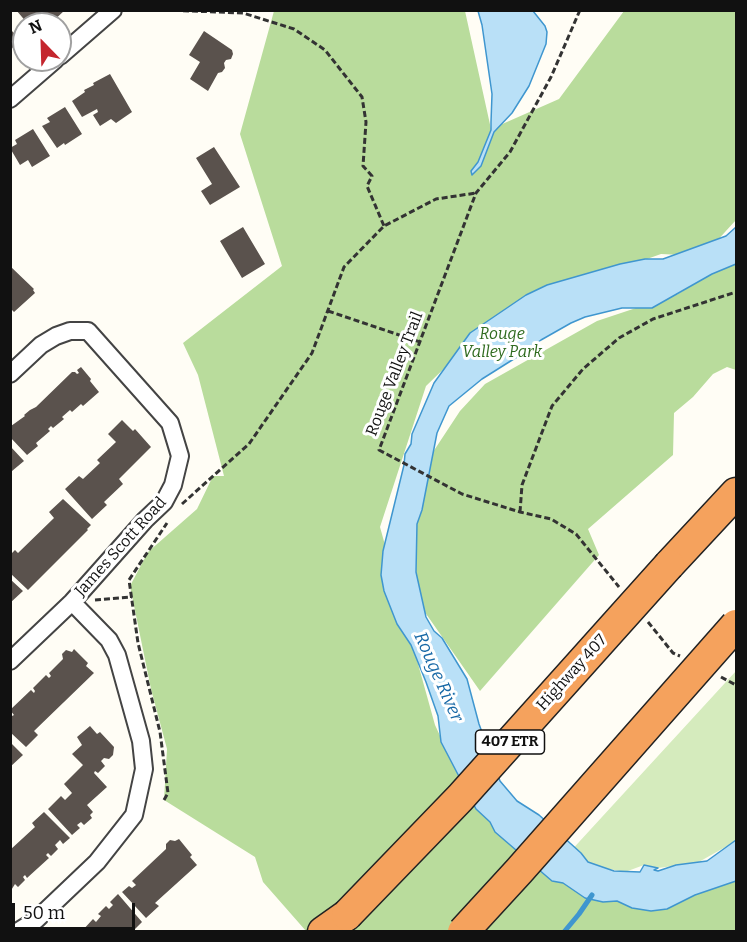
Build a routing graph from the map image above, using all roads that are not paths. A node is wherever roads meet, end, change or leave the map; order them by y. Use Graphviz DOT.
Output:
graph roads {
  1 [pos="113,10"];
  2 [pos="72,46"];
  3 [pos="41,72"];
  4 [pos="10,99"];
  5 [pos="10,374"];
  6 [pos="736,493"];
  7 [pos="72,602"];
  8 [pos="736,625"];
  9 [pos="10,661"];
  10 [pos="334,926"];
  11 [pos="17,932"];
  12 [pos="463,932"];
  1 -- 2 [label="street"];
  3 -- 4 [label="street"];
  5 -- 7 [label="street, James Scott Road"];
  6 -- 10 [label="highway, Highway 407 / 407 ETR, bridge"];
  7 -- 9 [label="street"];
  7 -- 11 [label="street"];
  8 -- 12 [label="highway, bridge"];
}
